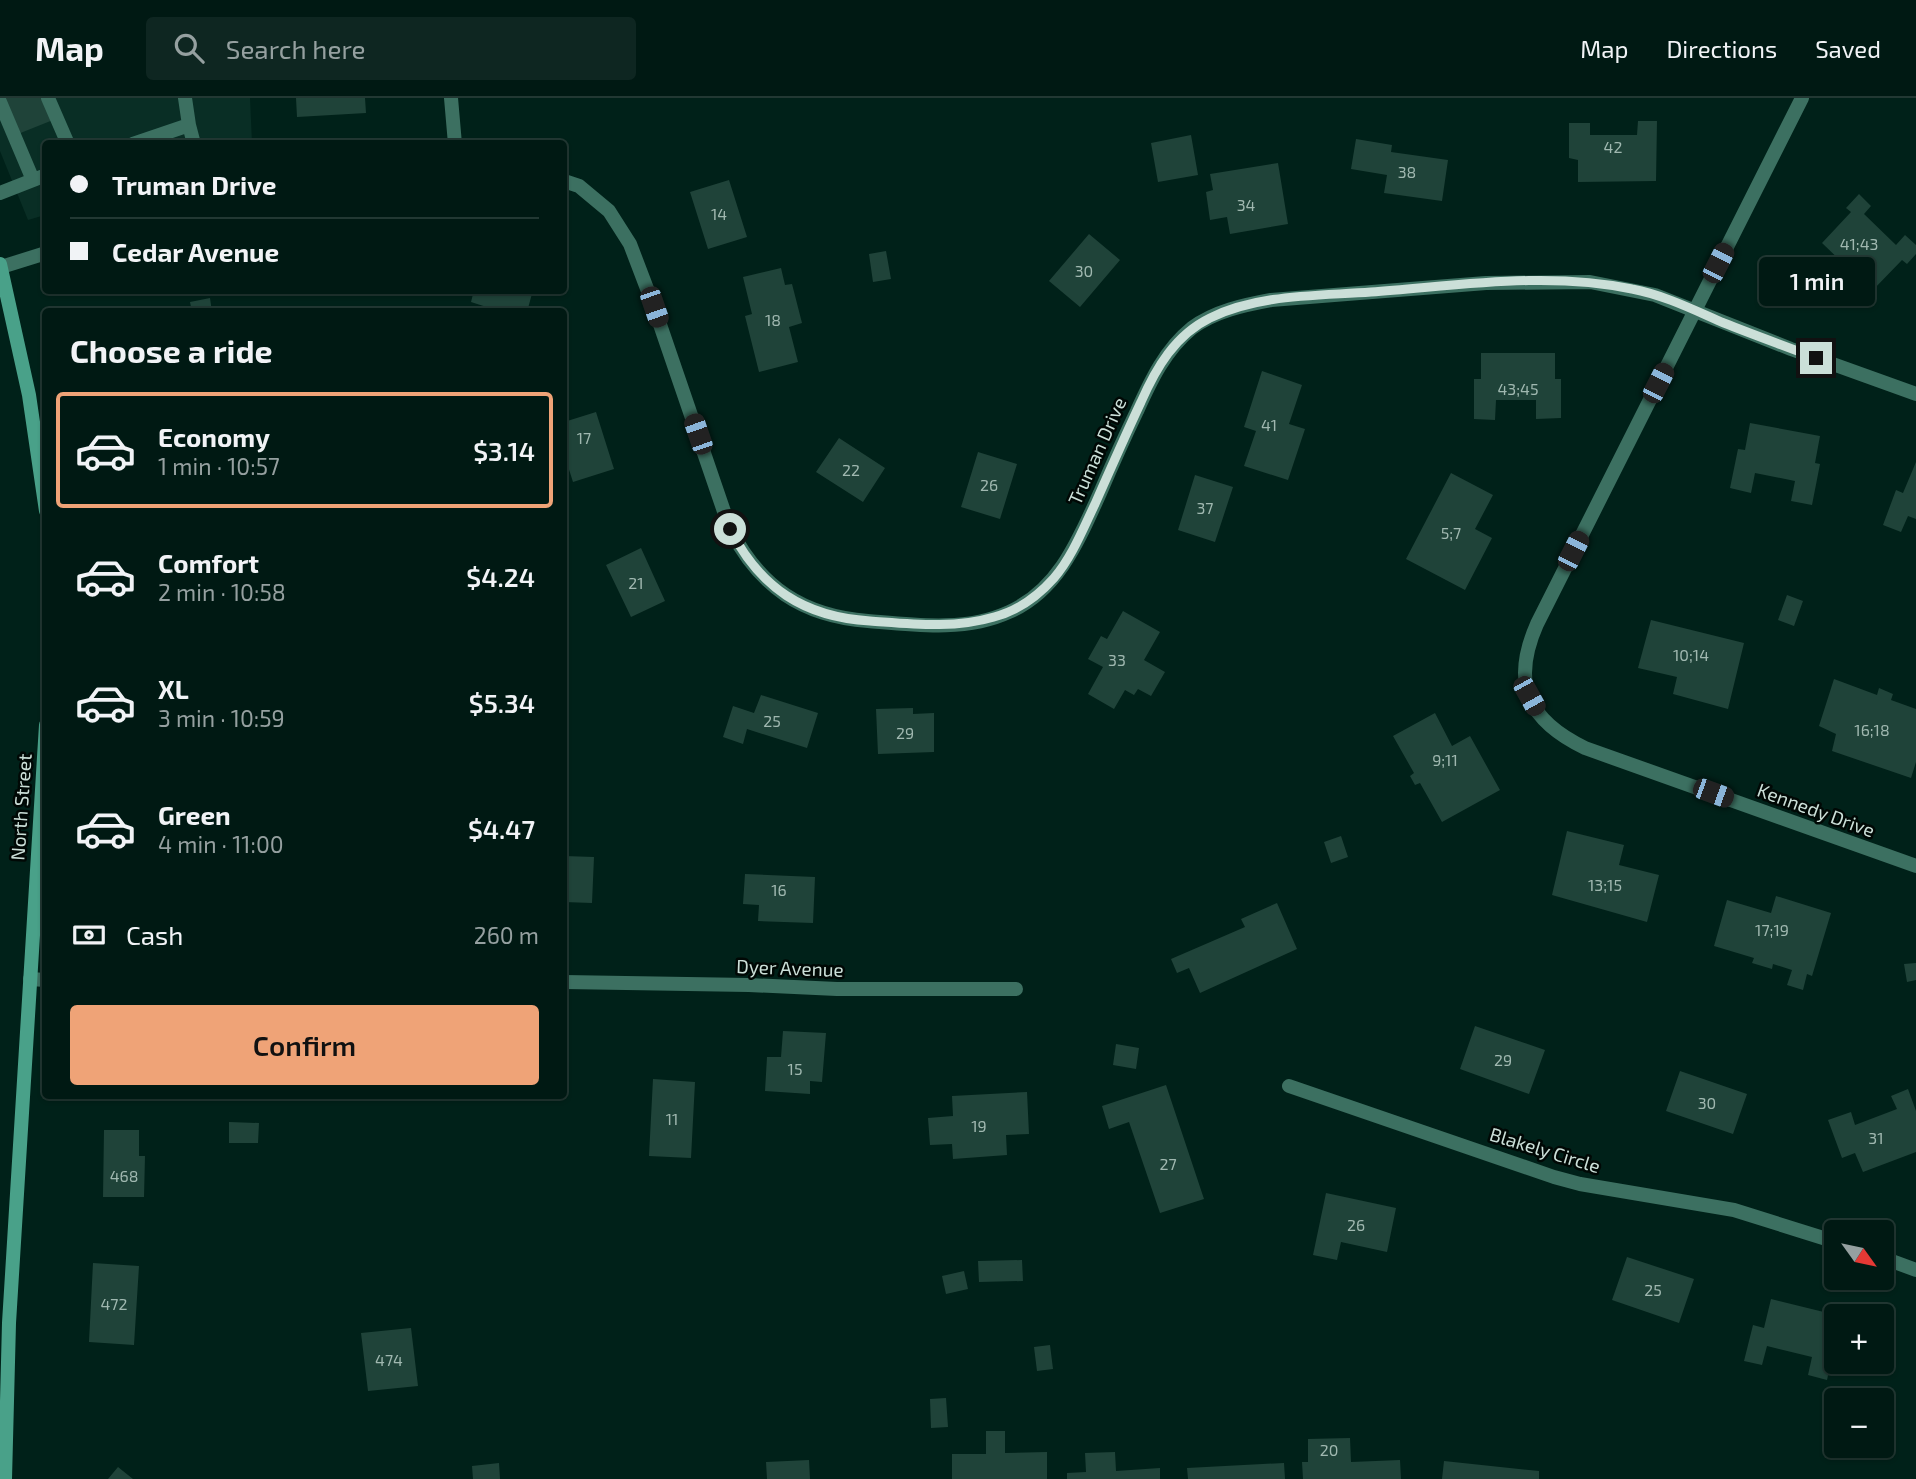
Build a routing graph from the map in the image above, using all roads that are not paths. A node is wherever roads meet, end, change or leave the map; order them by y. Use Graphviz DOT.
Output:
graph roads {
  1 [pos="48,98"];
  2 [pos="185,98"];
  3 [pos="451,98"];
  4 [pos="1802,98"];
  5 [pos="0,102"];
  6 [pos="189,125"];
  7 [pos="66,140"];
  8 [pos="145,140"];
  9 [pos="193,140"];
  10 [pos="455,140"];
  11 [pos="39,177"];
  12 [pos="567,182"];
  13 [pos="0,193"];
  14 [pos="42,254"];
  15 [pos="1,266"];
  16 [pos="1695,310"];
  17 [pos="1916,394"];
  18 [pos="42,483"];
  19 [pos="42,788"];
  20 [pos="1916,866"];
  21 [pos="30,979"];
  22 [pos="42,980"];
  23 [pos="567,982"];
  24 [pos="1016,989"];
  25 [pos="1289,1086"];
  26 [pos="1824,1237"];
  27 [pos="1894,1262"];
  28 [pos="1916,1270"];
  29 [pos="5,1479"];
  1 -- 7 [label="street"];
  2 -- 6 [label="street"];
  3 -- 10 [label="street"];
  4 -- 16 [label="street"];
  5 -- 11 [label="street"];
  6 -- 8 [label="street"];
  6 -- 9 [label="street"];
  11 -- 13 [label="street"];
  12 -- 16 [label="street, Truman Drive"];
  14 -- 15 [label="street"];
  15 -- 18 [label="main road"];
  16 -- 17 [label="street, Truman Drive"];
  16 -- 20 [label="street, Kennedy Drive"];
  19 -- 21 [label="main road, North Street"];
  21 -- 22 [label="street"];
  21 -- 29 [label="main road, North Street"];
  23 -- 24 [label="street, Dyer Avenue"];
  25 -- 26 [label="street, Blakely Circle"];
  27 -- 28 [label="street"];
}
